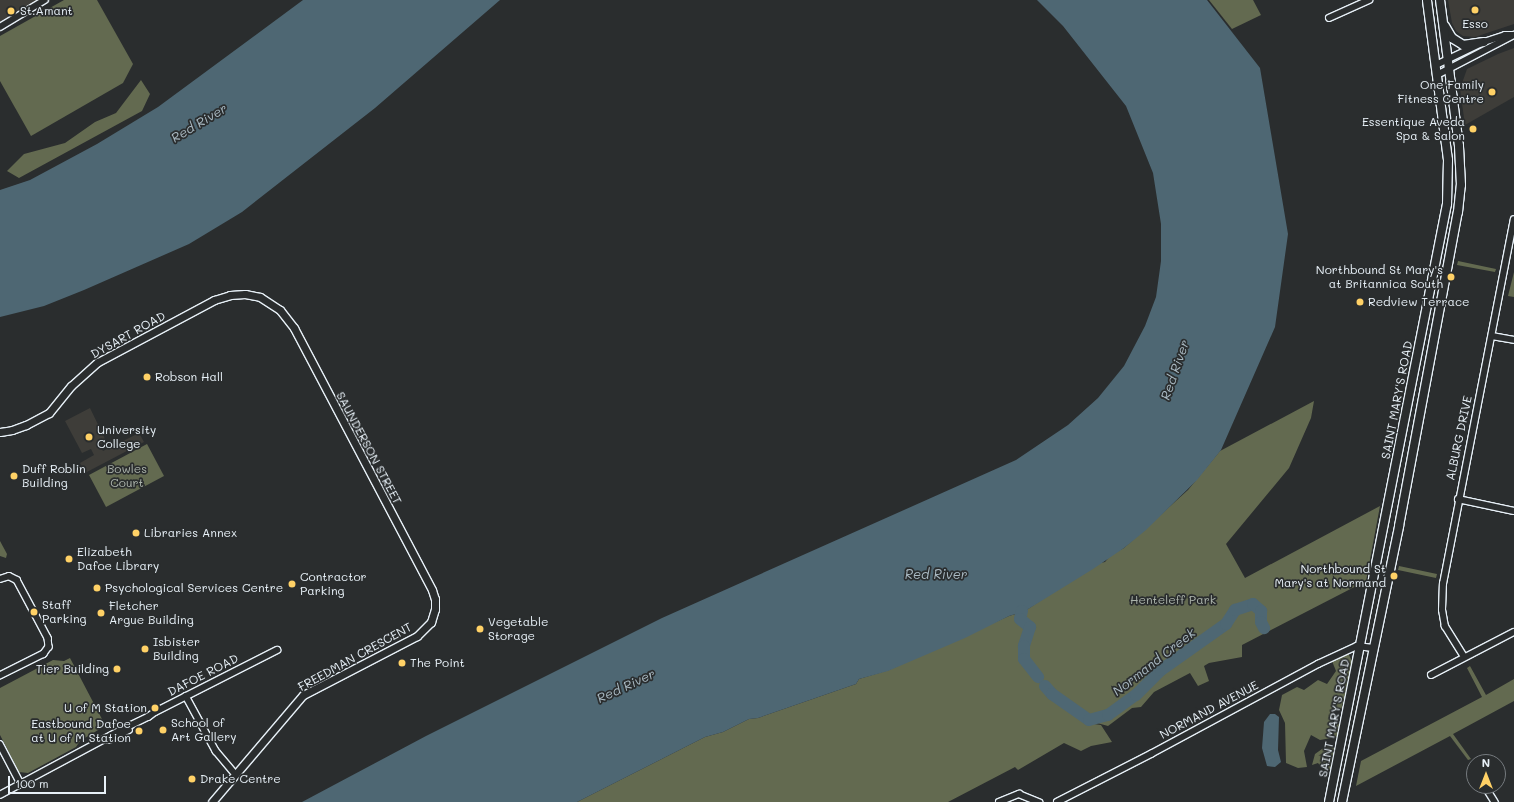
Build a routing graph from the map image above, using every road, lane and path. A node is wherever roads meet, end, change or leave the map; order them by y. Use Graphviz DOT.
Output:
graph roads {
  1 [pos="45,0"];
  2 [pos="1369,0"];
  3 [pos="1427,0"];
  4 [pos="1440,0"];
  5 [pos="1442,17"];
  6 [pos="1329,18"];
  7 [pos="0,27"];
  8 [pos="1514,35"];
  9 [pos="1484,42"];
  10 [pos="1447,59"];
  11 [pos="1436,65"];
  12 [pos="1448,69"];
  13 [pos="1437,75"];
  14 [pos="1514,220"];
  15 [pos="1431,286"];
  16 [pos="1443,288"];
  17 [pos="260,298"];
  18 [pos="1492,336"];
  19 [pos="1514,340"];
  20 [pos="0,432"];
  21 [pos="1458,499"];
  22 [pos="1514,511"];
  23 [pos="0,579"];
  24 [pos="432,622"];
  25 [pos="1514,632"];
  26 [pos="1361,646"];
  27 [pos="1373,648"];
  28 [pos="277,650"];
  29 [pos="1464,657"];
  30 [pos="0,676"];
  31 [pos="1431,676"];
  32 [pos="186,696"];
  33 [pos="0,744"];
  34 [pos="236,775"];
  35 [pos="21,784"];
  36 [pos="0,795"];
  37 [pos="212,802"];
  38 [pos="998,802"];
  39 [pos="1040,802"];
  40 [pos="1056,802"];
  41 [pos="1329,802"];
  42 [pos="1342,802"];
  1 -- 7 [label="street"];
  2 -- 6 [label="street"];
  3 -- 11 [label="main road, SAINT MARY'S ROAD"];
  4 -- 5 [label="main road, SAINT MARY'S ROAD"];
  5 -- 9 [label="main road"];
  5 -- 10 [label="main road, SAINT MARY'S ROAD"];
  8 -- 9 [label="street"];
  8 -- 12 [label="street"];
  9 -- 10 [label="street"];
  10 -- 11 [label="street"];
  10 -- 12 [label="main road, SAINT MARY'S ROAD"];
  11 -- 13 [label="main road, SAINT MARY'S ROAD"];
  12 -- 13 [label="street"];
  12 -- 16 [label="main road, SAINT MARY'S ROAD"];
  13 -- 15 [label="main road, SAINT MARY'S ROAD"];
  14 -- 18 [label="street, ALBURG DRIVE"];
  15 -- 16 [label="main road"];
  15 -- 26 [label="main road, SAINT MARY'S ROAD"];
  16 -- 27 [label="main road, SAINT MARY'S ROAD"];
  17 -- 20 [label="street, DYSART ROAD"];
  17 -- 24 [label="street, SAUNDERSON STREET"];
  18 -- 19 [label="street"];
  18 -- 21 [label="street, ALBURG DRIVE"];
  21 -- 22 [label="street"];
  21 -- 29 [label="street, ALBURG DRIVE"];
  23 -- 30 [label="street"];
  24 -- 34 [label="street, FREEDMAN CRESCENT"];
  25 -- 29 [label="street"];
  26 -- 27 [label="street, NORMAND AVENUE"];
  26 -- 40 [label="street, NORMAND AVENUE"];
  26 -- 41 [label="main road, SAINT MARY'S ROAD"];
  27 -- 42 [label="main road, SAINT MARY'S ROAD"];
  28 -- 32 [label="street, DAFOE ROAD"];
  29 -- 31 [label="street"];
  32 -- 34 [label="street"];
  32 -- 35 [label="street, DAFOE ROAD"];
  33 -- 35 [label="street"];
  34 -- 37 [label="street, FREEDMAN CRESCENT"];
  35 -- 36 [label="street, DAFOE ROAD"];
  38 -- 39 [label="street"];
}
